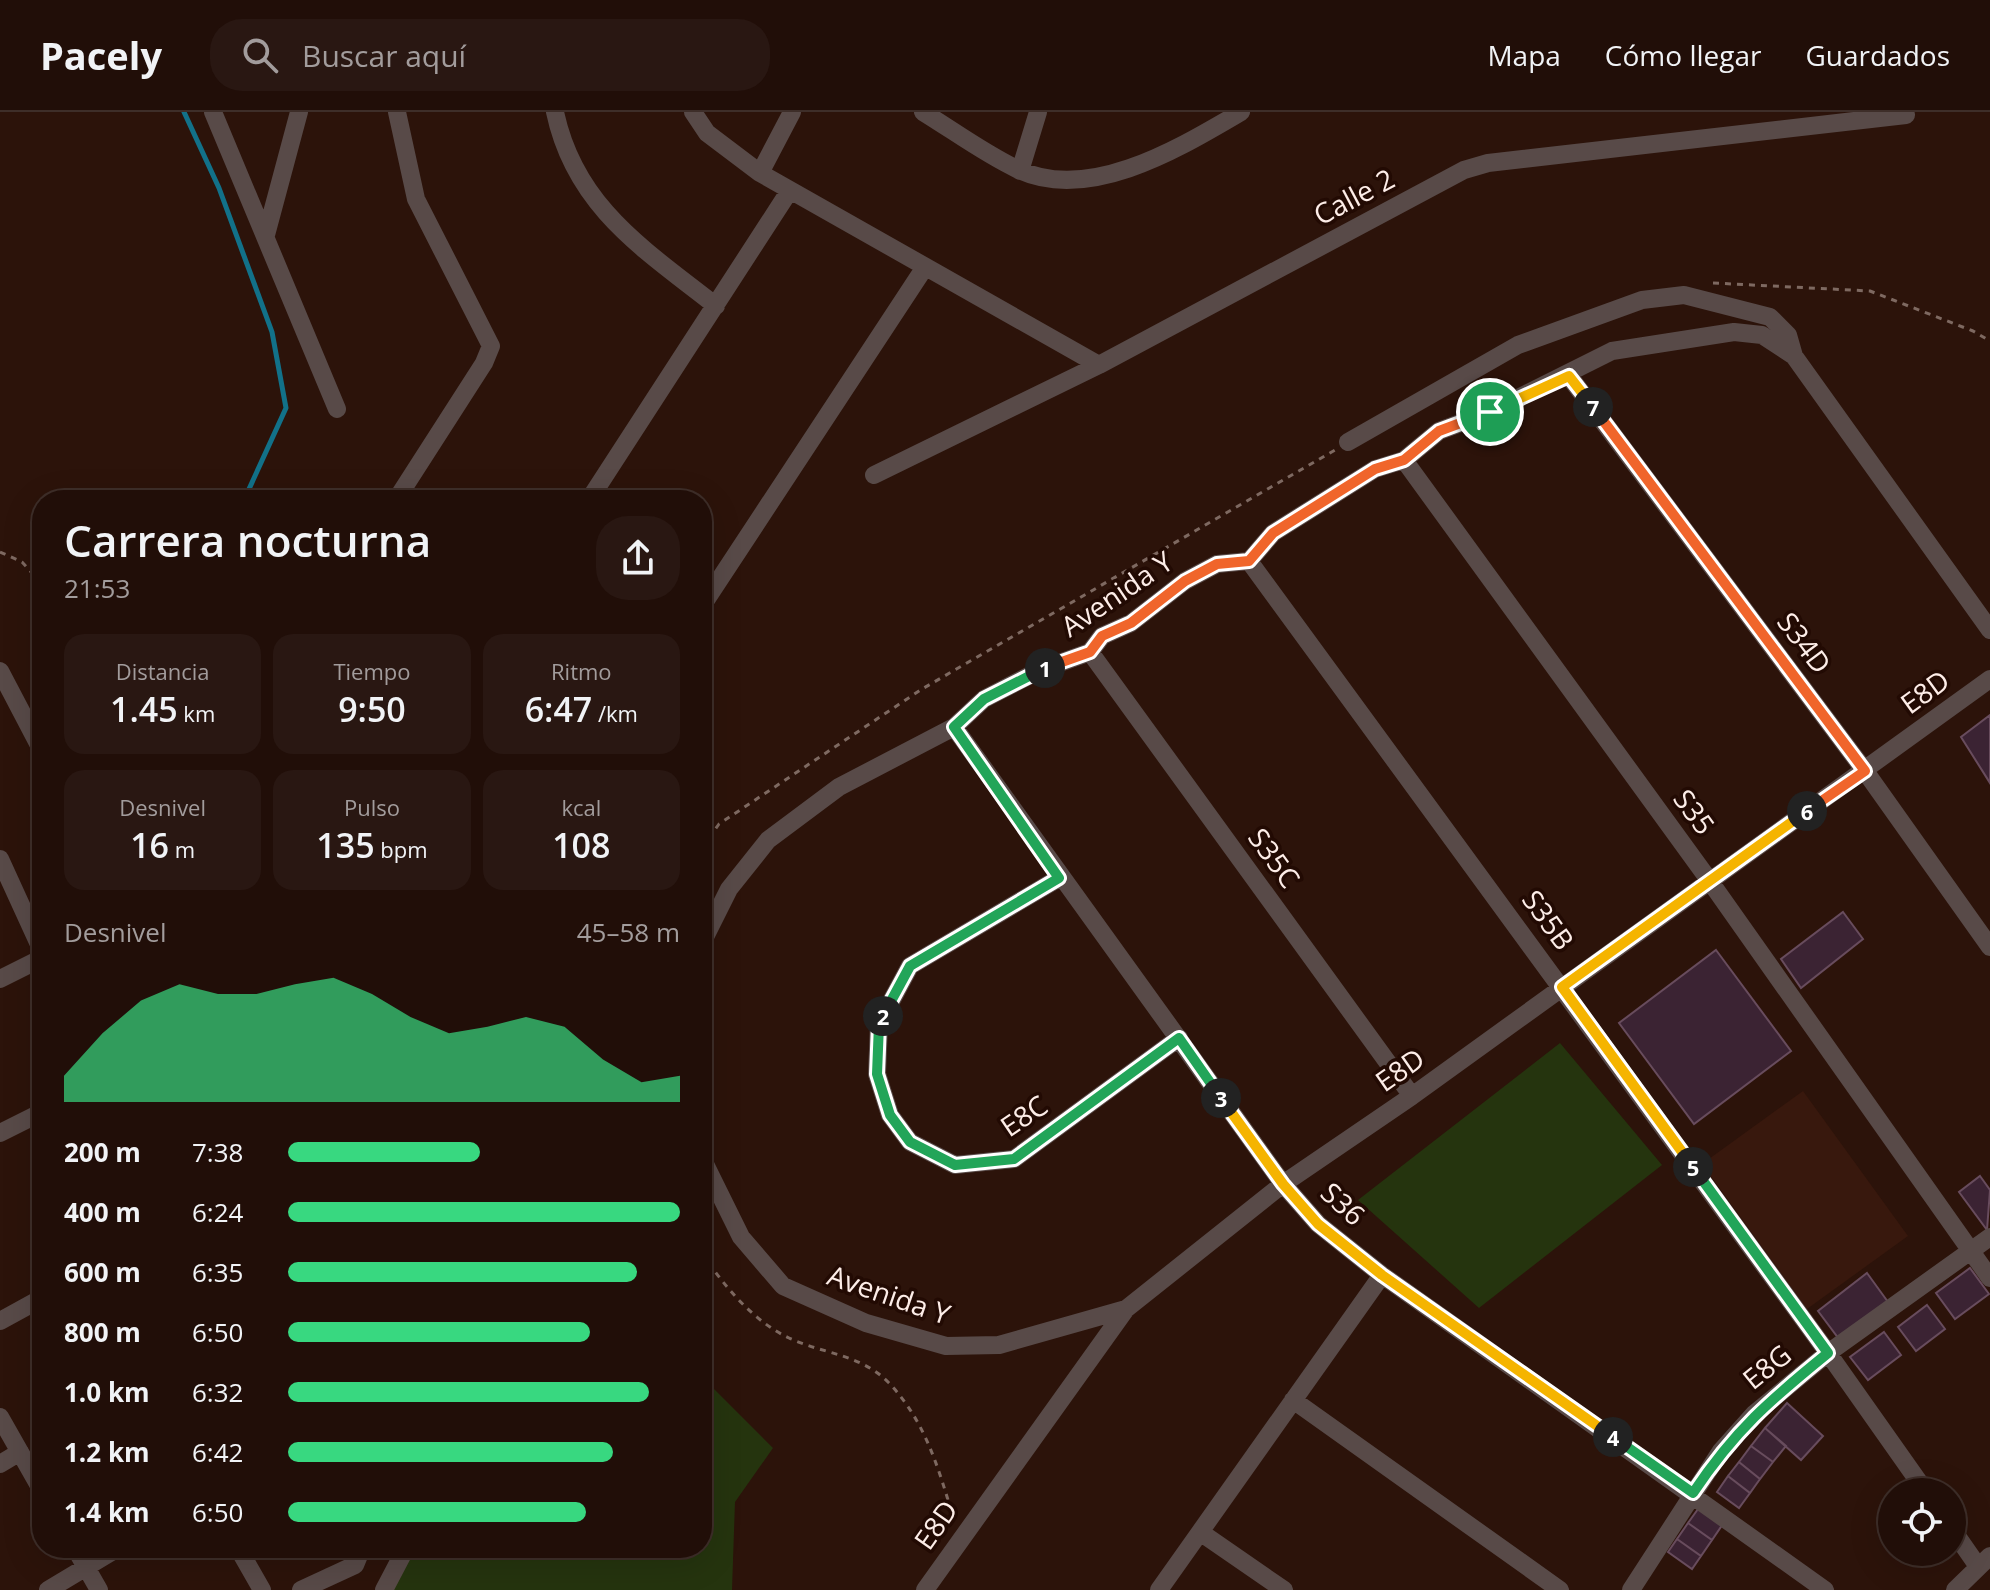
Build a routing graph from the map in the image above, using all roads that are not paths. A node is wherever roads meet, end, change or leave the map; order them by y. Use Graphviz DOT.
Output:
graph roads {
  1 [pos="213,112"];
  2 [pos="299,112"];
  3 [pos="397,112"];
  4 [pos="555,112"];
  5 [pos="693,112"];
  6 [pos="792,112"];
  7 [pos="923,112"];
  8 [pos="1038,112"];
  9 [pos="1241,112"];
  10 [pos="1906,115"];
  11 [pos="1020,171"];
  12 [pos="760,173"];
  13 [pos="790,190"];
  14 [pos="266,235"];
  15 [pos="925,267"];
  16 [pos="716,306"];
  17 [pos="1794,356"];
  18 [pos="1099,365"];
  19 [pos="1569,376"];
  20 [pos="337,409"];
  21 [pos="1348,442"];
  22 [pos="1404,460"];
  23 [pos="874,475"];
  24 [pos="402,490"];
  25 [pos="596,490"];
  26 [pos="1249,561"];
  27 [pos="712,591"];
  28 [pos="1990,630"];
  29 [pos="1090,652"];
  30 [pos="0,671"];
  31 [pos="1990,679"];
  32 [pos="954,727"];
  33 [pos="32,732"];
  34 [pos="1865,771"];
  35 [pos="0,859"];
  36 [pos="1059,878"];
  37 [pos="1709,880"];
  38 [pos="712,923"];
  39 [pos="32,929"];
  40 [pos="1990,947"];
  41 [pos="32,963"];
  42 [pos="0,979"];
  43 [pos="1562,987"];
  44 [pos="1179,1038"];
  45 [pos="1412,1096"];
  46 [pos="32,1117"];
  47 [pos="0,1133"];
  48 [pos="712,1178"];
  49 [pos="1283,1184"];
  50 [pos="1990,1237"];
  51 [pos="1971,1251"];
  52 [pos="1382,1275"];
  53 [pos="1990,1278"];
  54 [pos="32,1303"];
  55 [pos="1126,1309"];
  56 [pos="0,1321"];
  57 [pos="1828,1353"];
  58 [pos="1293,1400"];
  59 [pos="0,1417"];
  60 [pos="20,1452"];
  61 [pos="0,1464"];
  62 [pos="32,1473"];
  63 [pos="1916,1478"];
  64 [pos="1693,1493"];
  65 [pos="1200,1532"];
  66 [pos="1966,1543"];
  67 [pos="81,1558"];
  68 [pos="101,1558"];
  69 [pos="244,1558"];
  70 [pos="358,1558"];
  71 [pos="401,1558"];
  72 [pos="1984,1560"];
  73 [pos="86,1567"];
  74 [pos="48,1590"];
  75 [pos="99,1590"];
  76 [pos="262,1590"];
  77 [pos="301,1590"];
  78 [pos="384,1590"];
  79 [pos="925,1590"];
  80 [pos="1159,1590"];
  81 [pos="1284,1590"];
  82 [pos="1560,1590"];
  83 [pos="1631,1590"];
  84 [pos="1825,1590"];
  85 [pos="1955,1590"];
  1 -- 14 [label="street"];
  2 -- 14 [label="street"];
  3 -- 24 [label="street"];
  4 -- 16 [label="street"];
  5 -- 12 [label="street"];
  6 -- 12 [label="street"];
  7 -- 11 [label="street"];
  8 -- 11 [label="street"];
  9 -- 11 [label="street"];
  10 -- 18 [label="street, Calle 2"];
  12 -- 13 [label="street"];
  13 -- 15 [label="street"];
  13 -- 16 [label="street"];
  14 -- 20 [label="street"];
  15 -- 18 [label="street"];
  15 -- 27 [label="street"];
  16 -- 25 [label="street"];
  17 -- 19 [label="street"];
  17 -- 21 [label="street"];
  17 -- 28 [label="street"];
  18 -- 23 [label="street, Calle 2"];
  19 -- 22 [label="street"];
  19 -- 34 [label="street, S34D"];
  22 -- 26 [label="street"];
  22 -- 37 [label="street, S35"];
  26 -- 29 [label="street, Avenida Y"];
  26 -- 43 [label="street, S35B"];
  29 -- 32 [label="street, Avenida Y"];
  29 -- 45 [label="street, S35C"];
  30 -- 33 [label="street"];
  31 -- 34 [label="street, E8D"];
  32 -- 36 [label="street, S36"];
  32 -- 38 [label="street, Avenida Y"];
  34 -- 37 [label="street, E8D"];
  34 -- 40 [label="street, S34D"];
  35 -- 39 [label="street"];
  36 -- 44 [label="street, S36"];
  36 -- 44 [label="street, E8C"];
  37 -- 43 [label="street, E8D"];
  37 -- 51 [label="street, S35"];
  41 -- 42 [label="street"];
  43 -- 45 [label="street, E8D"];
  43 -- 57 [label="street, S35B"];
  44 -- 49 [label="street, S36"];
  45 -- 49 [label="street, E8D"];
  46 -- 47 [label="street"];
  48 -- 55 [label="street, Avenida Y"];
  49 -- 52 [label="street, S36"];
  49 -- 55 [label="street, E8D"];
  50 -- 51 [label="street, E8G"];
  51 -- 53 [label="street, S35"];
  51 -- 57 [label="street, E8G"];
  52 -- 58 [label="street"];
  52 -- 64 [label="street, S36"];
  54 -- 56 [label="street"];
  55 -- 79 [label="street, E8D"];
  57 -- 63 [label="street, S35B"];
  57 -- 64 [label="street, E8G"];
  58 -- 65 [label="street"];
  58 -- 82 [label="street"];
  59 -- 60 [label="street"];
  60 -- 61 [label="street"];
  60 -- 62 [label="street"];
  64 -- 83 [label="street, E8G"];
  64 -- 84 [label="street, S36"];
  65 -- 80 [label="street"];
  65 -- 81 [label="street"];
  66 -- 72 [label="street"];
  67 -- 73 [label="street"];
  68 -- 73 [label="street"];
  69 -- 76 [label="street"];
  70 -- 77 [label="street"];
  71 -- 78 [label="street"];
  72 -- 85 [label="street"];
  73 -- 74 [label="street"];
  73 -- 75 [label="street"];
}
